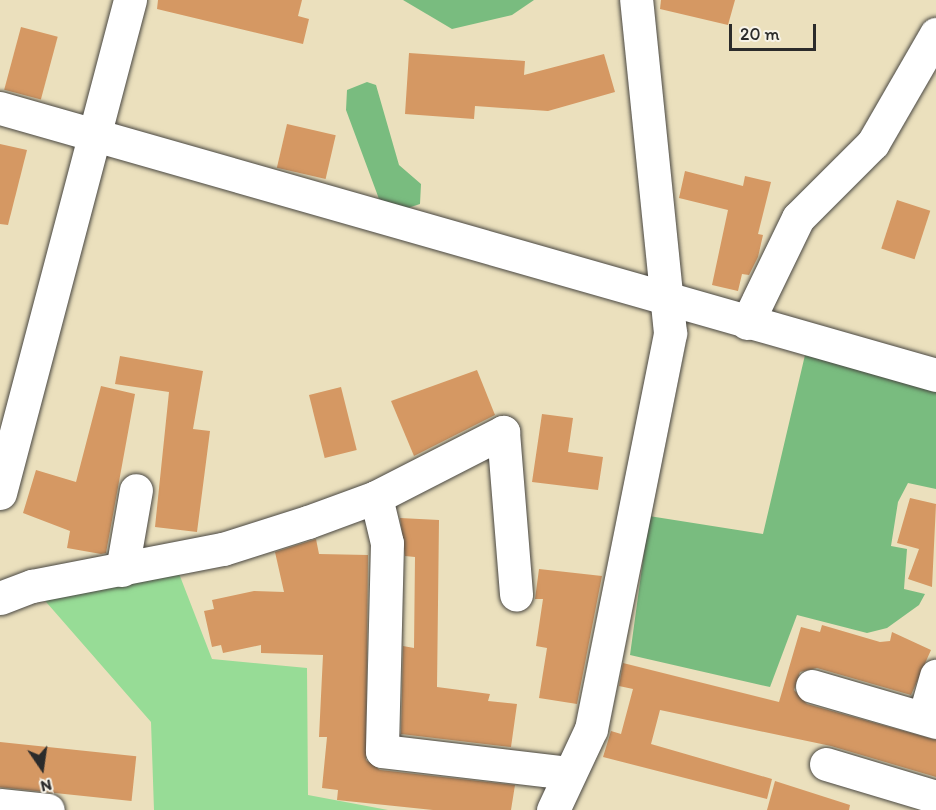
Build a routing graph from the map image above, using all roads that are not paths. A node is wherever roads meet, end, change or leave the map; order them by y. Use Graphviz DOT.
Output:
graph roads {
  1 [pos="130,0"];
  2 [pos="636,0"];
  3 [pos="936,34"];
  4 [pos="0,108"];
  5 [pos="94,132"];
  6 [pos="670,295"];
  7 [pos="747,323"];
  8 [pos="936,375"];
  9 [pos="136,490"];
  10 [pos="0,493"];
  11 [pos="376,497"];
  12 [pos="122,570"];
  13 [pos="516,594"];
  14 [pos="0,598"];
  15 [pos="936,676"];
  16 [pos="812,686"];
  17 [pos="930,720"];
  18 [pos="826,764"];
  19 [pos="570,773"];
  20 [pos="936,797"];
  21 [pos="0,805"];
  22 [pos="48,810"];
  23 [pos="553,810"];
  1 -- 5 [label="street"];
  2 -- 6 [label="street"];
  3 -- 7 [label="street"];
  4 -- 5 [label="street"];
  5 -- 6 [label="street"];
  5 -- 10 [label="street"];
  6 -- 7 [label="street"];
  6 -- 19 [label="street"];
  7 -- 8 [label="street"];
  9 -- 12 [label="street"];
  11 -- 12 [label="street"];
  11 -- 13 [label="street"];
  11 -- 19 [label="street"];
  12 -- 14 [label="street"];
  15 -- 17 [label="street"];
  16 -- 17 [label="street"];
  18 -- 20 [label="street"];
  19 -- 23 [label="street"];
  21 -- 22 [label="street"];
}
